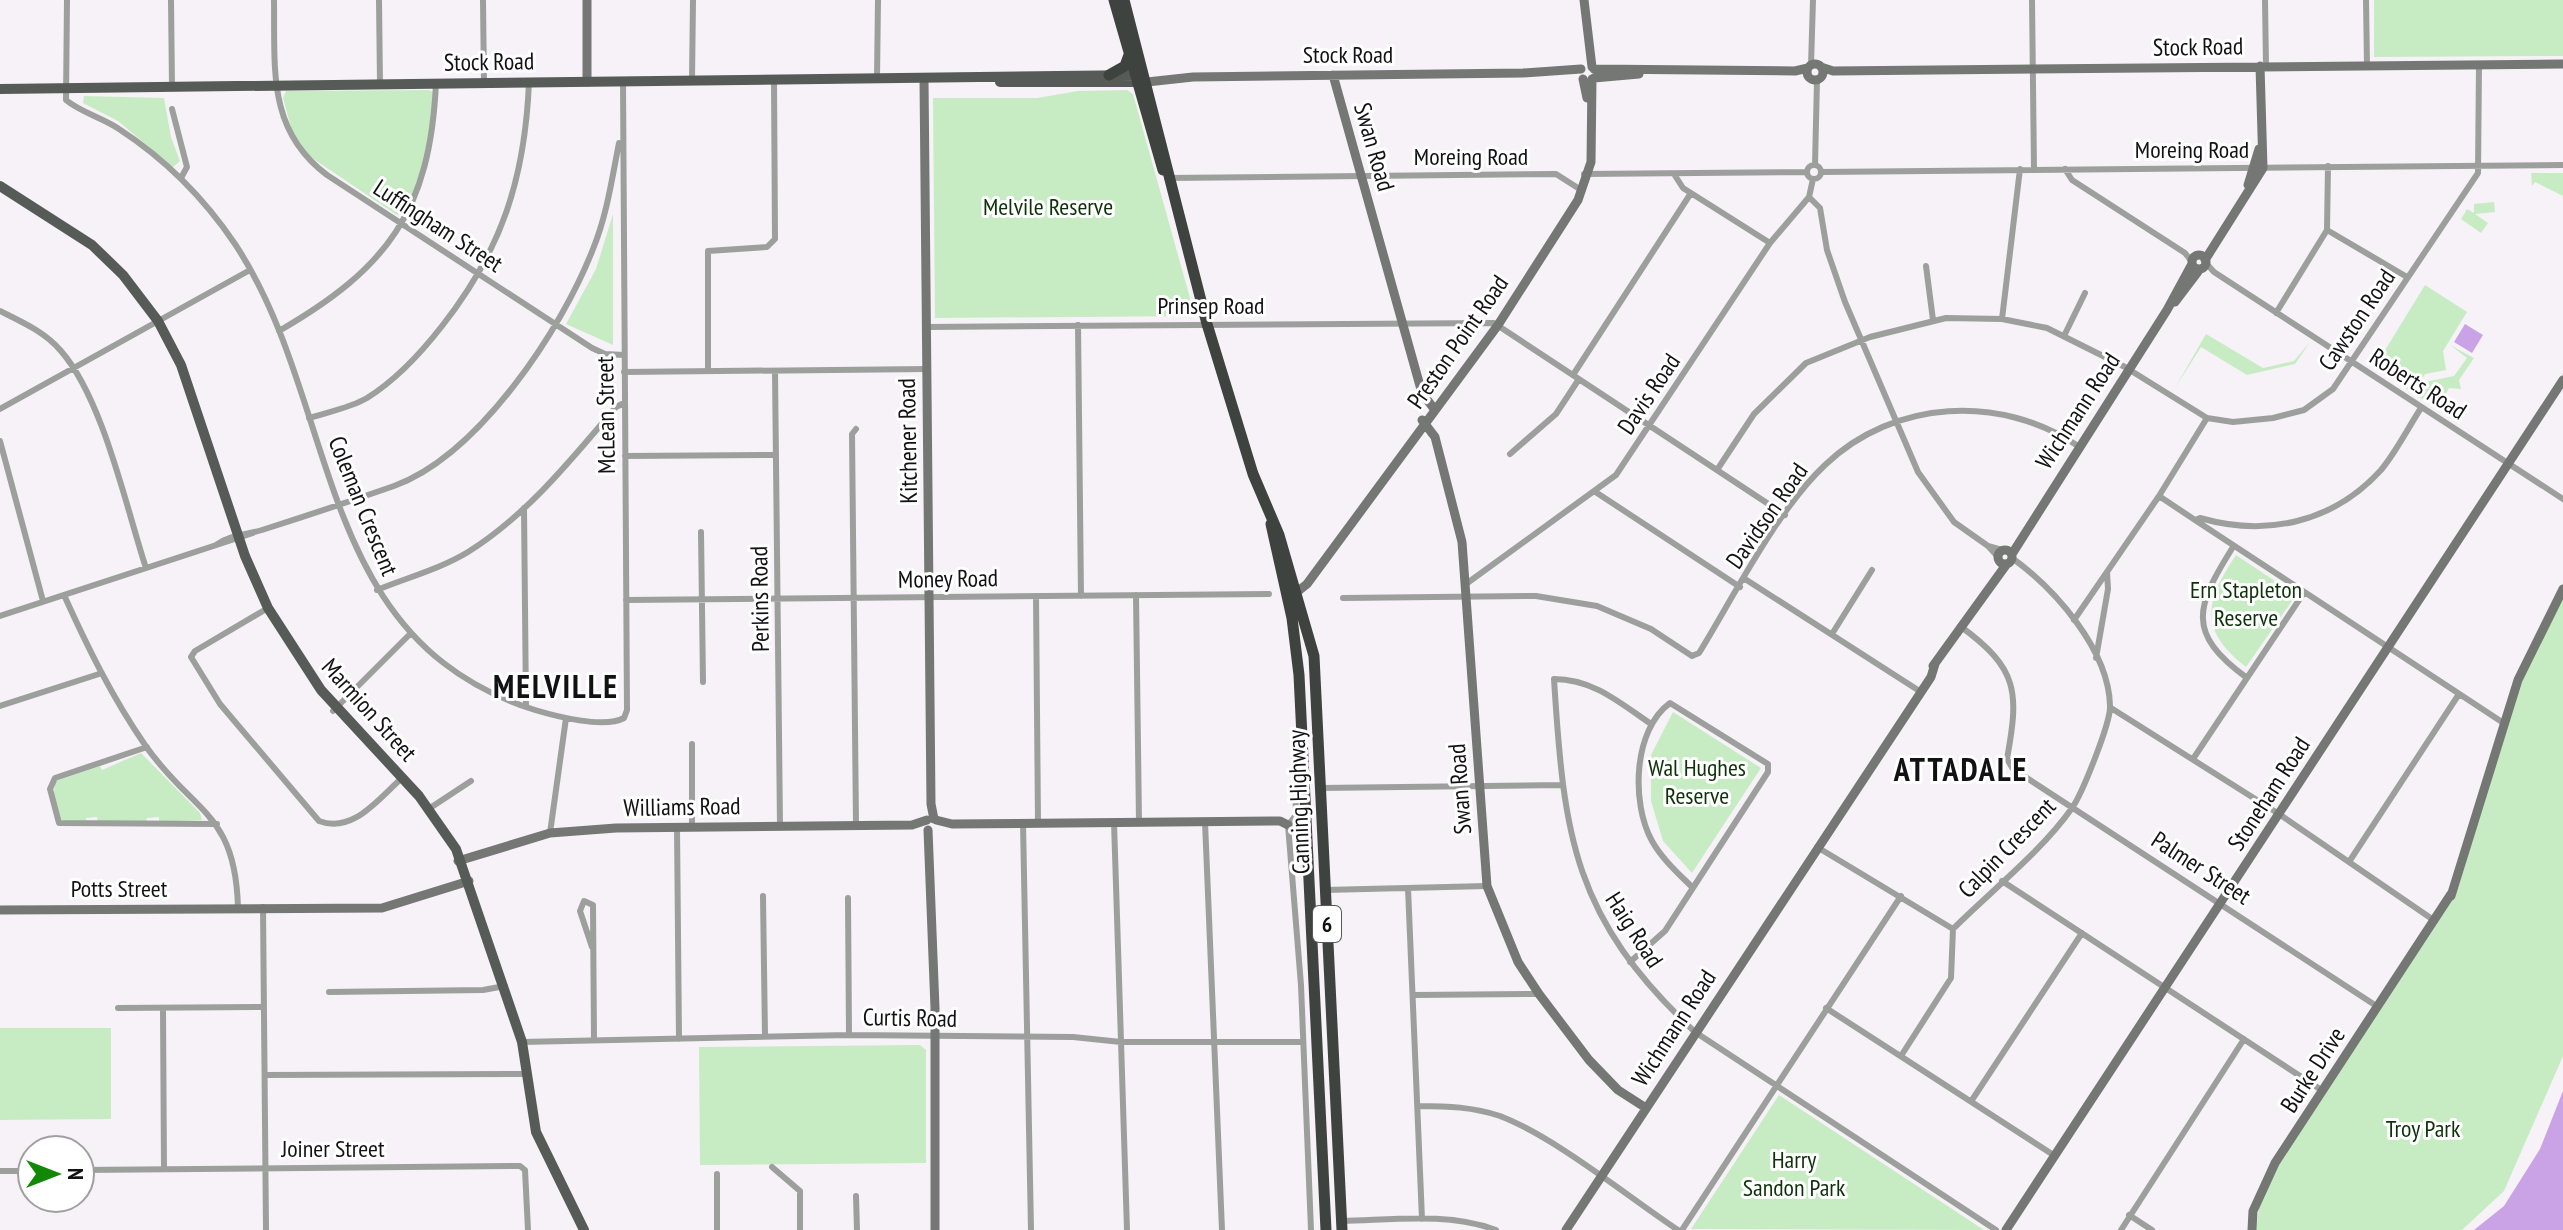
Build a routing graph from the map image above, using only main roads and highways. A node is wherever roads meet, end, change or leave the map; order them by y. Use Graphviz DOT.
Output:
graph roads {
  1 [pos="1114,0"];
  2 [pos="1124,0"];
  3 [pos="1129,55"];
  4 [pos="1109,75"];
  5 [pos="979,78"];
  6 [pos="1141,78"];
  7 [pos="0,89"];
  8 [pos="0,186"];
  9 [pos="0,193"];
  10 [pos="156,322"];
  11 [pos="1292,592"];
  12 [pos="1311,642"];
  13 [pos="1297,645"];
  14 [pos="524,1074"];
  15 [pos="1342,1226"];
  16 [pos="578,1230"];
  17 [pos="584,1230"];
  18 [pos="1326,1230"];
  1 -- 3 [label="highway, Canning Highway / 6"];
  2 -- 6 [label="highway, Canning Highway / 6"];
  3 -- 4 [label="highway"];
  3 -- 6 [label="highway, Canning Highway / 6"];
  4 -- 5 [label="main road, Stock Road"];
  4 -- 6 [label="main road, Stock Road"];
  5 -- 6 [label="main road, Stock Road"];
  5 -- 7 [label="main road, Stock Road"];
  6 -- 11 [label="highway, Canning Highway / 6"];
  8 -- 10 [label="main road, Marmion Street"];
  9 -- 10 [label="main road, Marmion Street"];
  10 -- 14 [label="main road, Marmion Street"];
  11 -- 12 [label="highway, Canning Highway / 6"];
  11 -- 13 [label="highway, Canning Highway / 6"];
  12 -- 13 [label="highway"];
  12 -- 15 [label="highway, Canning Highway / 6"];
  13 -- 18 [label="highway, Canning Highway / 6"];
  14 -- 16 [label="main road, Marmion Street"];
  14 -- 17 [label="main road, Marmion Street"];
}
